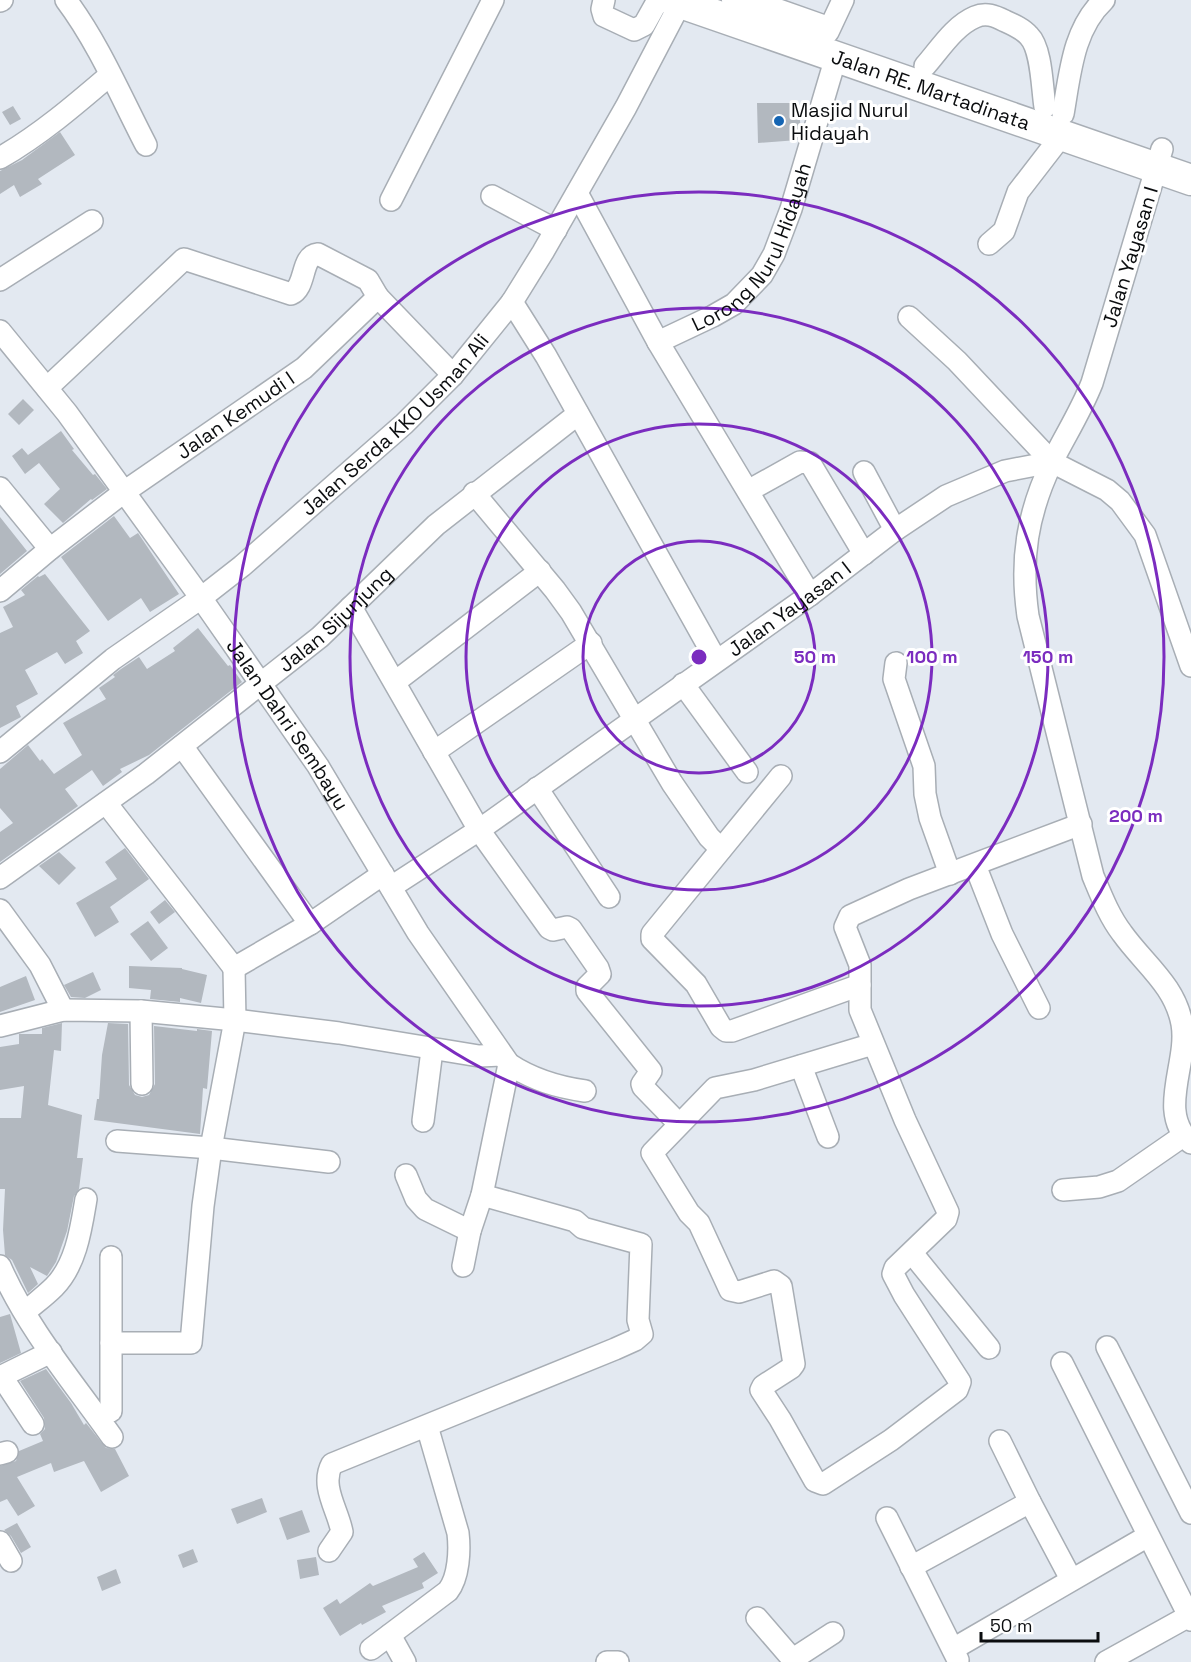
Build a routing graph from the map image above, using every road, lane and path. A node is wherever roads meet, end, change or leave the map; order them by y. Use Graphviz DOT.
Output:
graph roads {
  1 [pos="66,0"];
  2 [pos="493,0"];
  3 [pos="604,0"];
  4 [pos="737,0"];
  5 [pos="843,0"];
  6 [pos="1104,0"];
  7 [pos="673,1"];
  8 [pos="832,44"];
  9 [pos="925,66"];
  10 [pos="110,75"];
  11 [pos="1057,119"];
  12 [pos="146,146"];
  13 [pos="0,158"];
  14 [pos="1160,158"];
  15 [pos="1191,159"];
  16 [pos="1191,180"];
  17 [pos="577,193"];
  18 [pos="492,196"];
  19 [pos="391,200"];
  20 [pos="92,221"];
  21 [pos="556,230"];
  22 [pos="989,244"];
  23 [pos="0,280"];
  24 [pos="378,297"];
  25 [pos="512,302"];
  26 [pos="909,317"];
  27 [pos="0,331"];
  28 [pos="658,342"];
  29 [pos="453,375"];
  30 [pos="47,388"];
  31 [pos="578,414"];
  32 [pos="1052,462"];
  33 [pos="864,472"];
  34 [pos="0,488"];
  35 [pos="748,491"];
  36 [pos="124,492"];
  37 [pos="474,493"];
  38 [pos="895,530"];
  39 [pos="50,549"];
  40 [pos="864,554"];
  41 [pos="540,571"];
  42 [pos="0,591"];
  43 [pos="810,595"];
  44 [pos="201,598"];
  45 [pos="351,607"];
  46 [pos="591,643"];
  47 [pos="716,660"];
  48 [pos="896,663"];
  49 [pos="1191,666"];
  50 [pos="395,682"];
  51 [pos="261,684"];
  52 [pos="683,684"];
  53 [pos="633,719"];
  54 [pos="182,746"];
  55 [pos="0,752"];
  56 [pos="434,752"];
  57 [pos="747,772"];
  58 [pos="781,776"];
  59 [pos="537,788"];
  60 [pos="106,803"];
  61 [pos="1081,824"];
  62 [pos="479,830"];
  63 [pos="721,849"];
  64 [pos="975,865"];
  65 [pos="950,874"];
  66 [pos="0,878"];
  67 [pos="387,881"];
  68 [pos="609,897"];
  69 [pos="0,910"];
  70 [pos="310,924"];
  71 [pos="234,968"];
  72 [pos="860,985"];
  73 [pos="1039,1008"];
  74 [pos="63,1010"];
  75 [pos="141,1011"];
  76 [pos="235,1020"];
  77 [pos="0,1026"];
  78 [pos="873,1044"];
  79 [pos="432,1050"];
  80 [pos="506,1059"];
  81 [pos="801,1066"];
  82 [pos="142,1084"];
  83 [pos="585,1091"];
  84 [pos="423,1121"];
  85 [pos="679,1124"];
  86 [pos="828,1137"];
  87 [pos="1187,1139"];
  88 [pos="117,1141"];
  89 [pos="211,1148"];
  90 [pos="329,1162"];
  91 [pos="406,1175"];
  92 [pos="1063,1190"];
  93 [pos="482,1195"];
  94 [pos="86,1199"];
  95 [pos="470,1231"];
  96 [pos="912,1253"];
  97 [pos="111,1257"];
  98 [pos="0,1266"];
  99 [pos="463,1266"];
  100 [pos="25,1312"];
  101 [pos="111,1343"];
  102 [pos="1107,1347"];
  103 [pos="989,1348"];
  104 [pos="51,1352"];
  105 [pos="1062,1364"];
  106 [pos="1,1377"];
  107 [pos="111,1411"];
  108 [pos="33,1424"];
  109 [pos="427,1426"];
  110 [pos="112,1437"];
  111 [pos="1000,1441"];
  112 [pos="1030,1502"];
  113 [pos="1191,1513"];
  114 [pos="887,1518"];
  115 [pos="1148,1536"];
  116 [pos="0,1542"];
  117 [pos="328,1551"];
  118 [pos="11,1561"];
  119 [pos="911,1567"];
  120 [pos="1071,1579"];
  121 [pos="757,1618"];
  122 [pos="1190,1618"];
  123 [pos="833,1633"];
  124 [pos="390,1635"];
  125 [pos="371,1649"];
  126 [pos="956,1655"];
  127 [pos="794,1660"];
  128 [pos="405,1662"];
  129 [pos="607,1662"];
  130 [pos="618,1662"];
  131 [pos="1106,1662"];
  1 -- 10 [label="street"];
  2 -- 19 [label="street"];
  3 -- 7 [label="street"];
  4 -- 8 [label="highway"];
  5 -- 8 [label="street, Lorong Nurul Hidayah"];
  6 -- 11 [label="street"];
  7 -- 8 [label="highway, Jalan RE. Martadinata"];
  7 -- 17 [label="street, Jalan Serda KKO Usman Ali"];
  8 -- 9 [label="highway"];
  8 -- 11 [label="highway, Jalan RE. Martadinata"];
  8 -- 28 [label="street, Lorong Nurul Hidayah"];
  9 -- 11 [label="highway"];
  9 -- 11 [label="street"];
  10 -- 12 [label="street"];
  10 -- 13 [label="street"];
  11 -- 14 [label="highway"];
  11 -- 22 [label="street"];
  14 -- 15 [label="highway"];
  14 -- 16 [label="highway"];
  14 -- 32 [label="street, Jalan Yayasan I"];
  17 -- 21 [label="street, Jalan Serda KKO Usman Ali"];
  17 -- 28 [label="street"];
  18 -- 21 [label="street"];
  20 -- 23 [label="street"];
  21 -- 25 [label="street, Jalan Serda KKO Usman Ali"];
  24 -- 29 [label="street"];
  24 -- 30 [label="street"];
  24 -- 36 [label="street, Jalan Kemudi I"];
  25 -- 29 [label="street, Jalan Serda KKO Usman Ali"];
  25 -- 31 [label="street"];
  26 -- 32 [label="street"];
  27 -- 30 [label="street, Jalan Dahri Sembayu"];
  28 -- 35 [label="street"];
  29 -- 44 [label="street, Jalan Serda KKO Usman Ali"];
  30 -- 36 [label="street, Jalan Dahri Sembayu"];
  31 -- 37 [label="street, Jalan Sijunjung"];
  31 -- 47 [label="street"];
  32 -- 38 [label="street, Jalan Yayasan I"];
  32 -- 49 [label="street"];
  32 -- 61 [label="street"];
  33 -- 38 [label="street"];
  34 -- 39 [label="street"];
  35 -- 40 [label="street"];
  35 -- 43 [label="street"];
  36 -- 39 [label="street, Jalan Kemudi I"];
  36 -- 44 [label="street, Jalan Dahri Sembayu"];
  37 -- 41 [label="street"];
  37 -- 45 [label="street, Jalan Sijunjung"];
  38 -- 40 [label="street, Jalan Yayasan I"];
  39 -- 42 [label="street, Jalan Kemudi I"];
  40 -- 43 [label="street, Jalan Yayasan I"];
  41 -- 46 [label="street"];
  41 -- 50 [label="street"];
  43 -- 47 [label="street, Jalan Yayasan I"];
  44 -- 51 [label="street, Jalan Dahri Sembayu"];
  44 -- 55 [label="street, Jalan Serda KKO Usman Ali"];
  45 -- 50 [label="street"];
  45 -- 51 [label="street, Jalan Sijunjung"];
  46 -- 53 [label="street"];
  46 -- 56 [label="street"];
  47 -- 52 [label="street, Jalan Yayasan I"];
  48 -- 65 [label="street"];
  50 -- 56 [label="street"];
  51 -- 54 [label="street, Jalan Sijunjung"];
  51 -- 67 [label="street, Jalan Dahri Sembayu"];
  52 -- 53 [label="street, Jalan Yayasan I"];
  52 -- 57 [label="street"];
  53 -- 59 [label="street, Jalan Yayasan I"];
  53 -- 63 [label="street"];
  54 -- 60 [label="street, Jalan Sijunjung"];
  54 -- 70 [label="street"];
  56 -- 62 [label="street"];
  58 -- 63 [label="street"];
  59 -- 62 [label="street, Jalan Yayasan I"];
  59 -- 68 [label="street"];
  60 -- 66 [label="street, Jalan Sijunjung"];
  60 -- 71 [label="street"];
  61 -- 64 [label="street"];
  61 -- 87 [label="street"];
  62 -- 67 [label="street, Jalan Yayasan I"];
  62 -- 85 [label="street"];
  63 -- 72 [label="street"];
  64 -- 65 [label="street"];
  64 -- 73 [label="street"];
  65 -- 72 [label="street"];
  67 -- 70 [label="street, Jalan Yayasan I"];
  67 -- 80 [label="street, Jalan Dahri Sembayu"];
  69 -- 74 [label="street"];
  70 -- 71 [label="street, Jalan Yayasan I"];
  71 -- 76 [label="street"];
  72 -- 78 [label="street"];
  74 -- 75 [label="street"];
  74 -- 77 [label="street"];
  75 -- 76 [label="street"];
  75 -- 82 [label="street"];
  76 -- 79 [label="street"];
  76 -- 89 [label="street"];
  78 -- 81 [label="street"];
  78 -- 96 [label="street"];
  79 -- 80 [label="street"];
  79 -- 84 [label="street"];
  80 -- 83 [label="street, Jalan Dahri Sembayu"];
  80 -- 93 [label="street"];
  81 -- 85 [label="street"];
  81 -- 86 [label="street"];
  85 -- 96 [label="street"];
  87 -- 92 [label="street"];
  88 -- 89 [label="street"];
  89 -- 90 [label="street"];
  89 -- 101 [label="street"];
  91 -- 95 [label="street"];
  93 -- 95 [label="street"];
  93 -- 109 [label="street"];
  94 -- 100 [label="street"];
  95 -- 99 [label="street"];
  96 -- 103 [label="street"];
  97 -- 101 [label="street"];
  98 -- 100 [label="street"];
  100 -- 104 [label="street"];
  101 -- 107 [label="street"];
  102 -- 113 [label="street"];
  104 -- 106 [label="street"];
  104 -- 110 [label="street"];
  105 -- 115 [label="street"];
  106 -- 108 [label="street"];
  109 -- 117 [label="street"];
  109 -- 124 [label="street"];
  111 -- 112 [label="street"];
  112 -- 119 [label="street"];
  112 -- 120 [label="street"];
  114 -- 119 [label="street"];
  115 -- 120 [label="street"];
  115 -- 122 [label="street"];
  116 -- 118 [label="street"];
  119 -- 126 [label="street"];
  120 -- 126 [label="street"];
  121 -- 127 [label="street"];
  122 -- 131 [label="street"];
  123 -- 127 [label="street"];
  124 -- 125 [label="street"];
  124 -- 128 [label="street"];
  129 -- 130 [label="street"];
}
